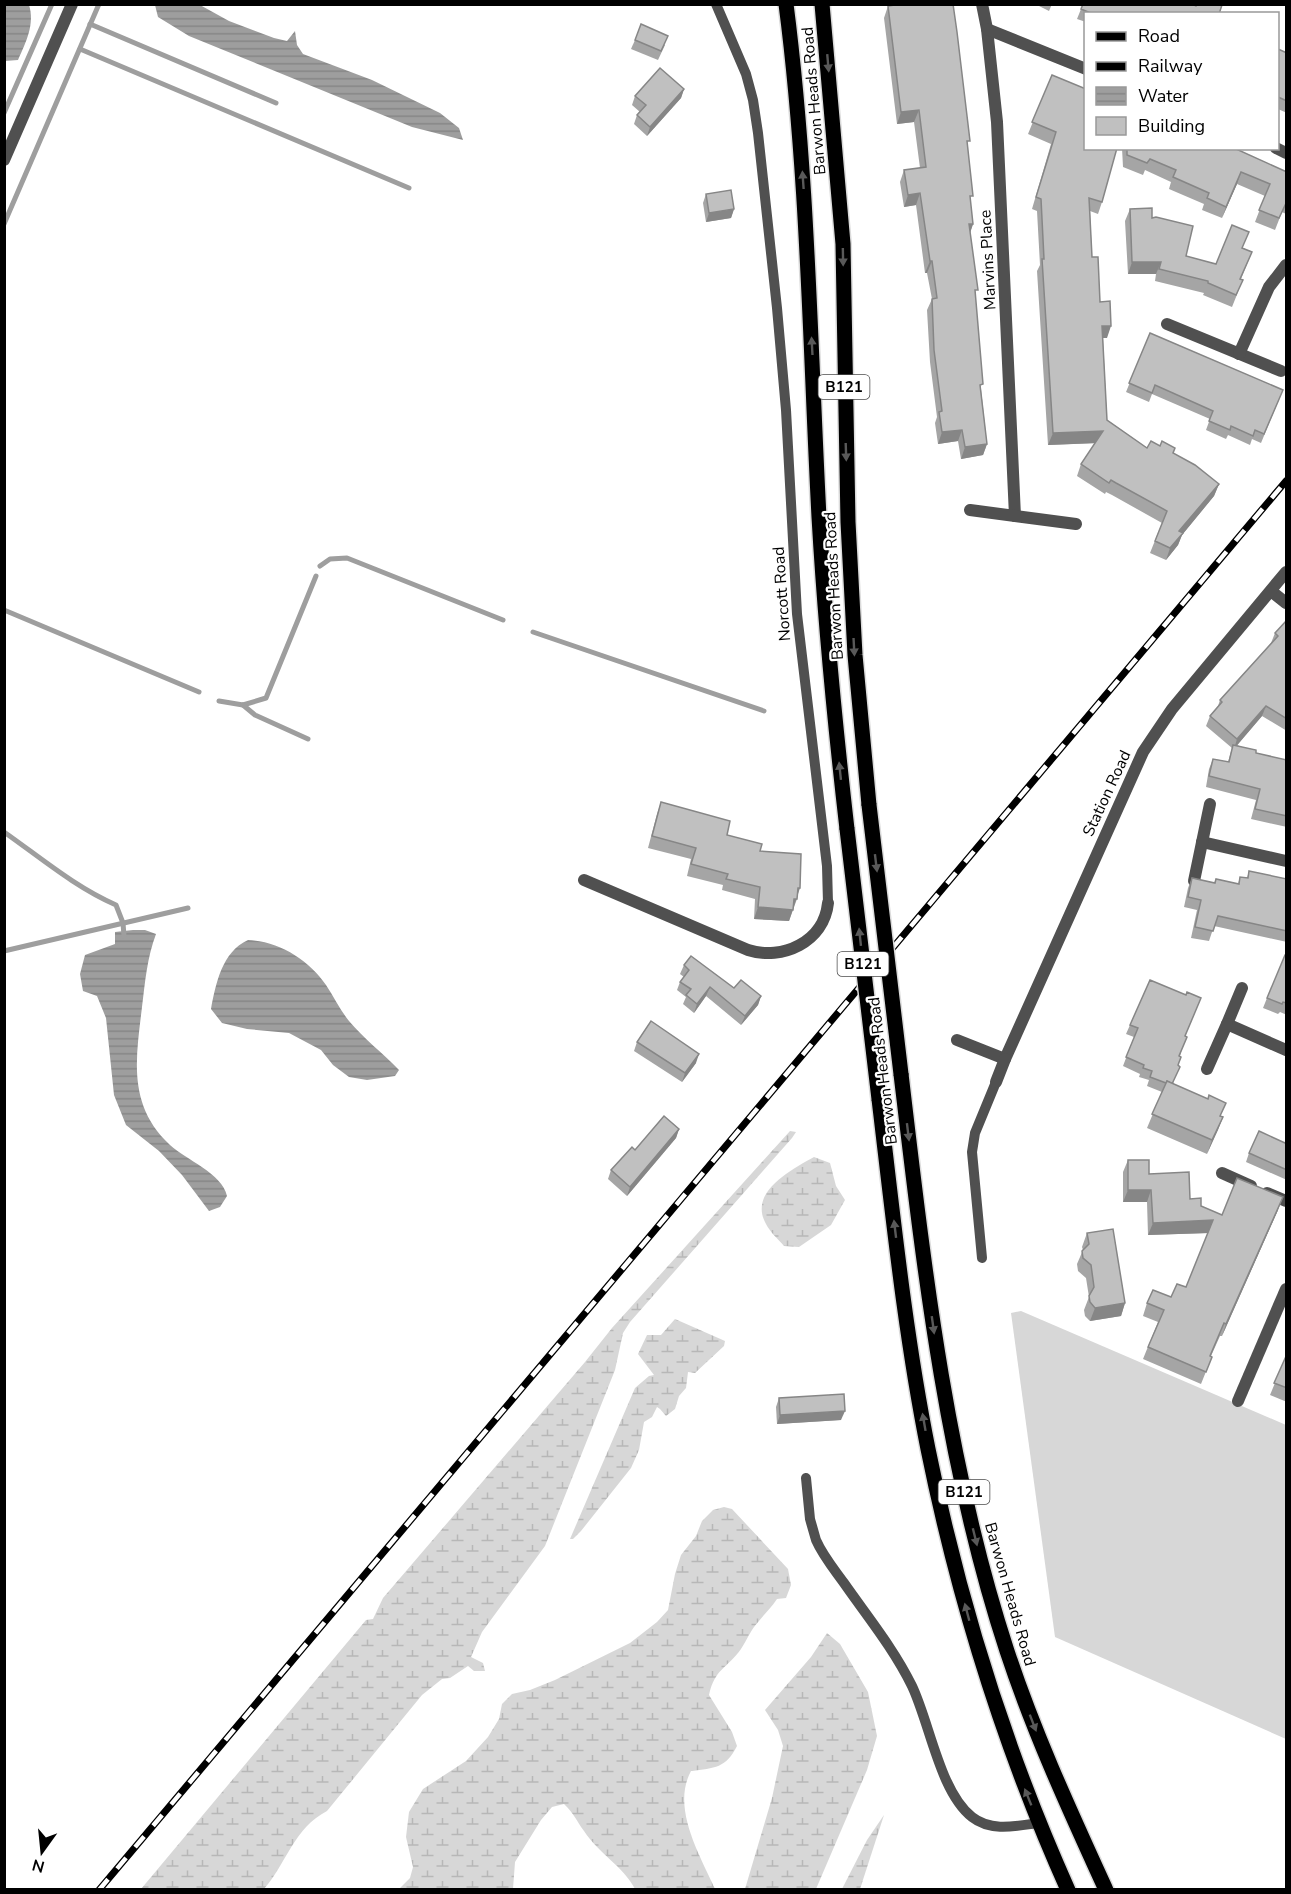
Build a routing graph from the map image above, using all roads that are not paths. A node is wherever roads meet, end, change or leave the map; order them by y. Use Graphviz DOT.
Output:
graph roads {
  1 [pos="72,4"];
  2 [pos="716,4"];
  3 [pos="786,4"];
  4 [pos="822,4"];
  5 [pos="982,4"];
  6 [pos="987,29"];
  7 [pos="1084,68"];
  8 [pos="4,160"];
  9 [pos="1287,265"];
  10 [pos="1167,324"];
  11 [pos="1239,354"];
  12 [pos="1281,371"];
  13 [pos="970,510"];
  14 [pos="1015,516"];
  15 [pos="1076,524"];
  16 [pos="1287,572"];
  17 [pos="1271,591"];
  18 [pos="1287,603"];
  19 [pos="1210,804"];
  20 [pos="1202,842"];
  21 [pos="1287,861"];
  22 [pos="584,880"];
  23 [pos="1194,881"];
  24 [pos="828,903"];
  25 [pos="1242,988"];
  26 [pos="1227,1024"];
  27 [pos="957,1040"];
  28 [pos="1287,1050"];
  29 [pos="1005,1059"];
  30 [pos="1207,1070"];
  31 [pos="996,1082"];
  32 [pos="1222,1173"];
  33 [pos="1287,1201"];
  34 [pos="982,1258"];
  35 [pos="1287,1289"];
  36 [pos="1238,1401"];
  37 [pos="806,1478"];
  38 [pos="1038,1823"];
  39 [pos="1068,1890"];
  40 [pos="1106,1890"];
  1 -- 8 [label="street"];
  2 -- 24 [label="lane, Norcott Road"];
  38 -- 3 [label="main road, Barwon Heads Road / B121, one-way, bridge"];
  4 -- 40 [label="main road, Barwon Heads Road / B121, one-way, bridge"];
  5 -- 6 [label="street, Marvins Place"];
  6 -- 7 [label="street"];
  6 -- 14 [label="street, Marvins Place"];
  9 -- 11 [label="street"];
  10 -- 11 [label="street"];
  11 -- 12 [label="street"];
  13 -- 14 [label="street"];
  14 -- 15 [label="street"];
  16 -- 17 [label="street, Station Road"];
  17 -- 18 [label="street"];
  17 -- 29 [label="street, Station Road"];
  19 -- 20 [label="street"];
  20 -- 21 [label="street"];
  20 -- 23 [label="street"];
  22 -- 24 [label="street, Norcott Road"];
  25 -- 26 [label="street"];
  26 -- 28 [label="street"];
  26 -- 30 [label="street"];
  27 -- 29 [label="street"];
  29 -- 31 [label="street, Station Road"];
  31 -- 34 [label="lane, Station Road"];
  32 -- 33 [label="street"];
  35 -- 36 [label="street"];
  37 -- 38 [label="lane"];
  38 -- 39 [label="main road, Barwon Heads Road / B121"];
}
